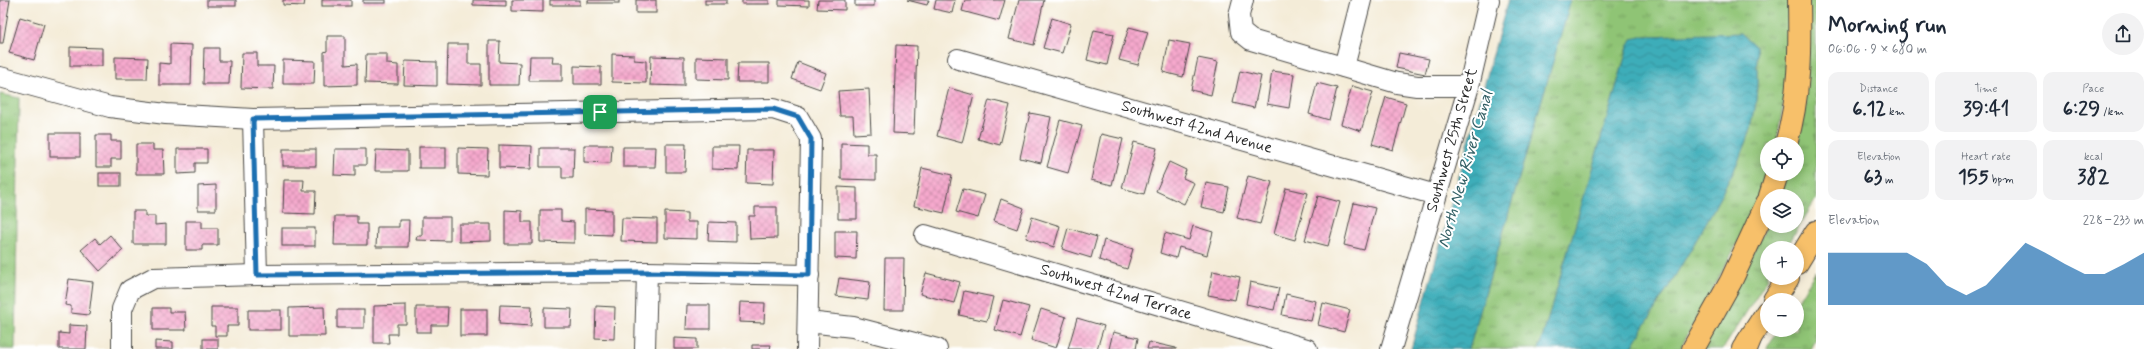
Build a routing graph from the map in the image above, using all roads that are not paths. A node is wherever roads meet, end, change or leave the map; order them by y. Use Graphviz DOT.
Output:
graph roads {
  1 [pos="1243,0"];
  2 [pos="1361,0"];
  3 [pos="1489,0"];
  4 [pos="1799,0"];
  5 [pos="958,59"];
  6 [pos="1344,67"];
  7 [pos="0,77"];
  8 [pos="1468,86"];
  9 [pos="253,119"];
  10 [pos="1787,137"];
  11 [pos="1436,194"];
  12 [pos="1760,218"];
  13 [pos="1816,232"];
  14 [pos="925,235"];
  15 [pos="1804,252"];
  16 [pos="647,272"];
  17 [pos="257,275"];
  18 [pos="809,275"];
  19 [pos="808,322"];
  20 [pos="1760,323"];
  21 [pos="1746,346"];
  22 [pos="122,349"];
  23 [pos="645,349"];
  24 [pos="807,349"];
  25 [pos="937,349"];
  26 [pos="1307,349"];
  27 [pos="1390,349"];
  28 [pos="1693,349"];
  1 -- 6 [label="street"];
  2 -- 6 [label="street"];
  3 -- 8 [label="street, Southwest 25th Street"];
  4 -- 10 [label="main road"];
  5 -- 11 [label="street, Southwest 42nd Avenue"];
  6 -- 8 [label="street"];
  7 -- 9 [label="street"];
  8 -- 11 [label="street, Southwest 25th Street"];
  9 -- 17 [label="street"];
  9 -- 18 [label="street"];
  11 -- 27 [label="street, Southwest 25th Street"];
  12 -- 28 [label="main road"];
  13 -- 15 [label="main road"];
  14 -- 26 [label="street, Southwest 42nd Terrace"];
  16 -- 17 [label="street"];
  16 -- 18 [label="street"];
  16 -- 23 [label="street"];
  17 -- 22 [label="street"];
  18 -- 19 [label="street"];
  19 -- 24 [label="street"];
  19 -- 25 [label="street"];
  20 -- 21 [label="main road"];
}
